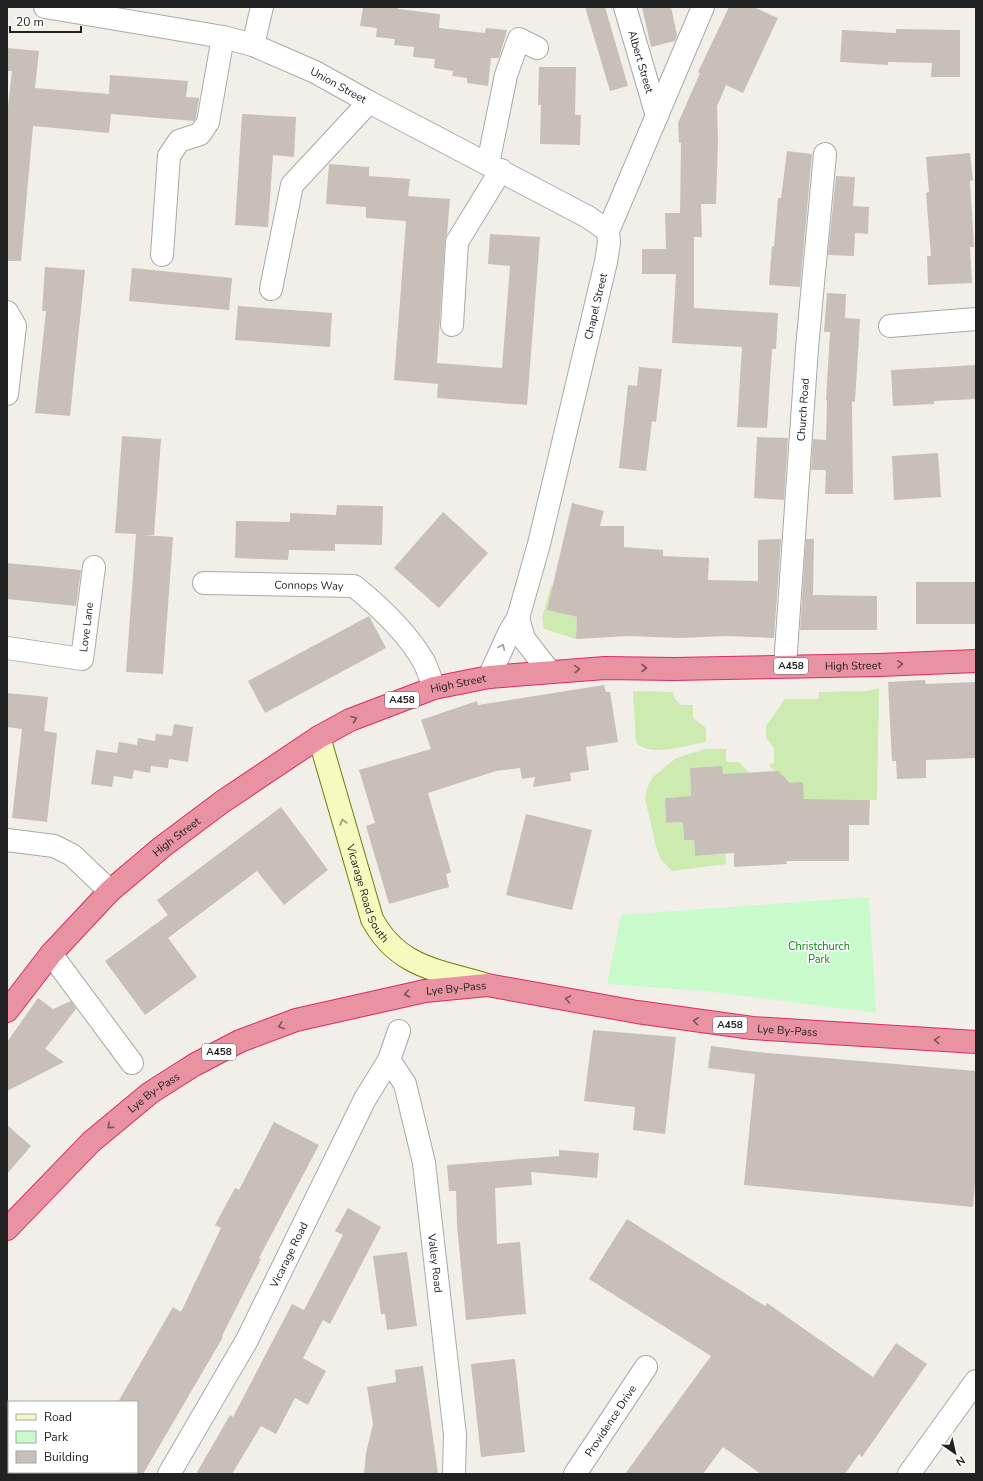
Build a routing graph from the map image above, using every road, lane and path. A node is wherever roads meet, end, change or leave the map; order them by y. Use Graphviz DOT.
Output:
graph roads {
  1 [pos="45,7"];
  2 [pos="262,7"];
  3 [pos="625,7"];
  4 [pos="703,7"];
  5 [pos="223,37"];
  6 [pos="253,45"];
  7 [pos="537,48"];
  8 [pos="369,102"];
  9 [pos="657,116"];
  10 [pos="825,154"];
  11 [pos="494,167"];
  12 [pos="608,231"];
  13 [pos="162,255"];
  14 [pos="271,289"];
  15 [pos="7,312"];
  16 [pos="976,319"];
  17 [pos="452,325"];
  18 [pos="890,326"];
  19 [pos="7,394"];
  20 [pos="94,567"];
  21 [pos="204,583"];
  22 [pos="518,618"];
  23 [pos="7,648"];
  24 [pos="976,661"];
  25 [pos="785,666"];
  26 [pos="550,671"];
  27 [pos="489,677"];
  28 [pos="434,688"];
  29 [pos="319,737"];
  30 [pos="7,840"];
  31 [pos="110,891"];
  32 [pos="51,954"];
  33 [pos="487,985"];
  34 [pos="7,1011"];
  35 [pos="400,1031"];
  36 [pos="976,1042"];
  37 [pos="389,1060"];
  38 [pos="132,1063"];
  39 [pos="7,1229"];
  40 [pos="646,1367"];
  41 [pos="976,1381"];
  42 [pos="169,1474"];
  43 [pos="454,1474"];
  44 [pos="575,1474"];
  45 [pos="908,1474"];
  1 -- 5 [label="street, Union Street"];
  2 -- 6 [label="street"];
  3 -- 9 [label="street, Albert Street"];
  4 -- 9 [label="street, Chapel Street"];
  5 -- 6 [label="street, Union Street"];
  5 -- 13 [label="street"];
  6 -- 8 [label="street, Union Street"];
  7 -- 11 [label="street"];
  8 -- 11 [label="street, Union Street"];
  8 -- 14 [label="street"];
  9 -- 12 [label="street, Chapel Street"];
  10 -- 25 [label="street, Church Road"];
  11 -- 12 [label="street, Union Street"];
  11 -- 17 [label="street"];
  12 -- 22 [label="street, Chapel Street"];
  15 -- 19 [label="street"];
  16 -- 18 [label="street"];
  20 -- 23 [label="street, Love Lane"];
  21 -- 28 [label="street, Connops Way"];
  22 -- 26 [label="street"];
  27 -- 22 [label="street, Chapel Street, one-way"];
  25 -- 24 [label="highway, High Street / A458, one-way"];
  26 -- 25 [label="highway, High Street / A458, one-way"];
  26 -- 27 [label="highway, High Street / A458"];
  27 -- 28 [label="highway, High Street / A458"];
  29 -- 28 [label="highway, High Street / A458, one-way"];
  29 -- 31 [label="highway, High Street / A458"];
  33 -- 29 [label="street, Vicarage Road South, one-way"];
  30 -- 31 [label="street"];
  31 -- 32 [label="highway, High Street / A458"];
  32 -- 34 [label="highway, High Street / A458"];
  32 -- 38 [label="street"];
  36 -- 33 [label="highway, Lye By-Pass / A458, one-way"];
  33 -- 39 [label="highway, Lye By-Pass / A458, one-way"];
  35 -- 37 [label="street, Vicarage Road"];
  37 -- 42 [label="street, Vicarage Road"];
  37 -- 43 [label="street, Valley Road"];
  40 -- 44 [label="street, Providence Drive"];
  41 -- 45 [label="street"];
}
